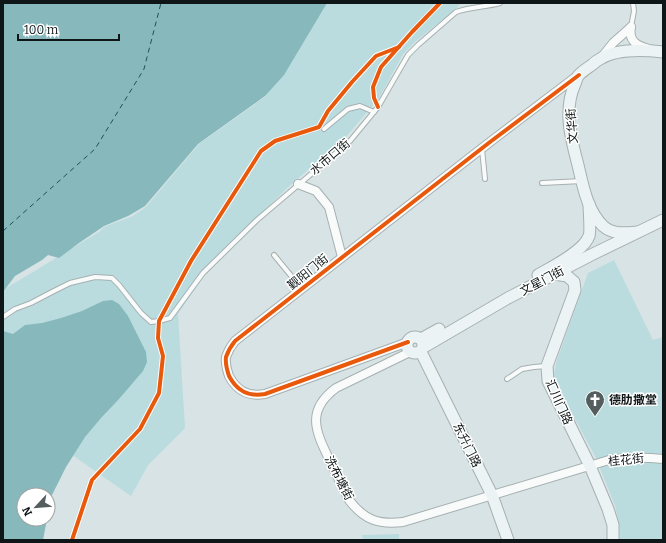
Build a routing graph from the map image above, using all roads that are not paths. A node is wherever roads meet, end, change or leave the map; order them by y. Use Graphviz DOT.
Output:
graph roads {
  1 [pos="500,3"];
  2 [pos="633,3"];
  3 [pos="631,27"];
  4 [pos="660,52"];
  5 [pos="601,58"];
  6 [pos="578,75"];
  7 [pos="374,112"];
  8 [pos="324,129"];
  9 [pos="482,148"];
  10 [pos="485,180"];
  11 [pos="582,181"];
  12 [pos="542,183"];
  13 [pos="298,184"];
  14 [pos="589,204"];
  15 [pos="663,220"];
  16 [pos="638,232"];
  17 [pos="274,255"];
  18 [pos="342,257"];
  19 [pos="554,274"];
  20 [pos="302,290"];
  21 [pos="3,317"];
  22 [pos="417,348"];
  23 [pos="366,358"];
  24 [pos="547,366"];
  25 [pos="506,379"];
  26 [pos="350,381"];
  27 [pos="663,459"];
  28 [pos="590,466"];
  29 [pos="488,496"];
  30 [pos="501,540"];
  31 [pos="508,540"];
  32 [pos="613,540"];
  1 -- 7 [label="lane, 水市口街"];
  2 -- 3 [label="lane"];
  3 -- 4 [label="street"];
  3 -- 5 [label="street"];
  4 -- 5 [label="street"];
  5 -- 6 [label="street"];
  6 -- 9 [label="street, 觐阳门街"];
  6 -- 11 [label="street, 文华街"];
  7 -- 8 [label="lane"];
  7 -- 13 [label="lane, 水市口街"];
  9 -- 10 [label="lane"];
  9 -- 18 [label="street, 觐阳门街"];
  11 -- 12 [label="lane"];
  11 -- 14 [label="street, 文华街"];
  13 -- 18 [label="street"];
  13 -- 21 [label="lane, 水市口街"];
  14 -- 16 [label="street, 文华街"];
  14 -- 22 [label="street, 文星门街"];
  15 -- 16 [label="street, 文星门街"];
  16 -- 19 [label="street, 文星门街"];
  17 -- 20 [label="lane"];
  18 -- 20 [label="street, 觐阳门街"];
  19 -- 22 [label="street, 文星门街"];
  19 -- 24 [label="street, 汇川门路"];
  20 -- 23 [label="street, 觐阳门街"];
  22 -- 23 [label="street, 觐阳门街"];
  22 -- 26 [label="street, 洗布塘街"];
  22 -- 29 [label="street, 东升门路"];
  23 -- 26 [label="street"];
  24 -- 25 [label="lane"];
  24 -- 28 [label="street, 汇川门路"];
  26 -- 29 [label="street, 洗布塘街"];
  27 -- 28 [label="street, 桂花街"];
  28 -- 29 [label="street, 洗布塘街"];
  28 -- 32 [label="street, 汇川门路"];
  29 -- 30 [label="street, 东升门路"];
  29 -- 31 [label="street, 东升门路"];
}
